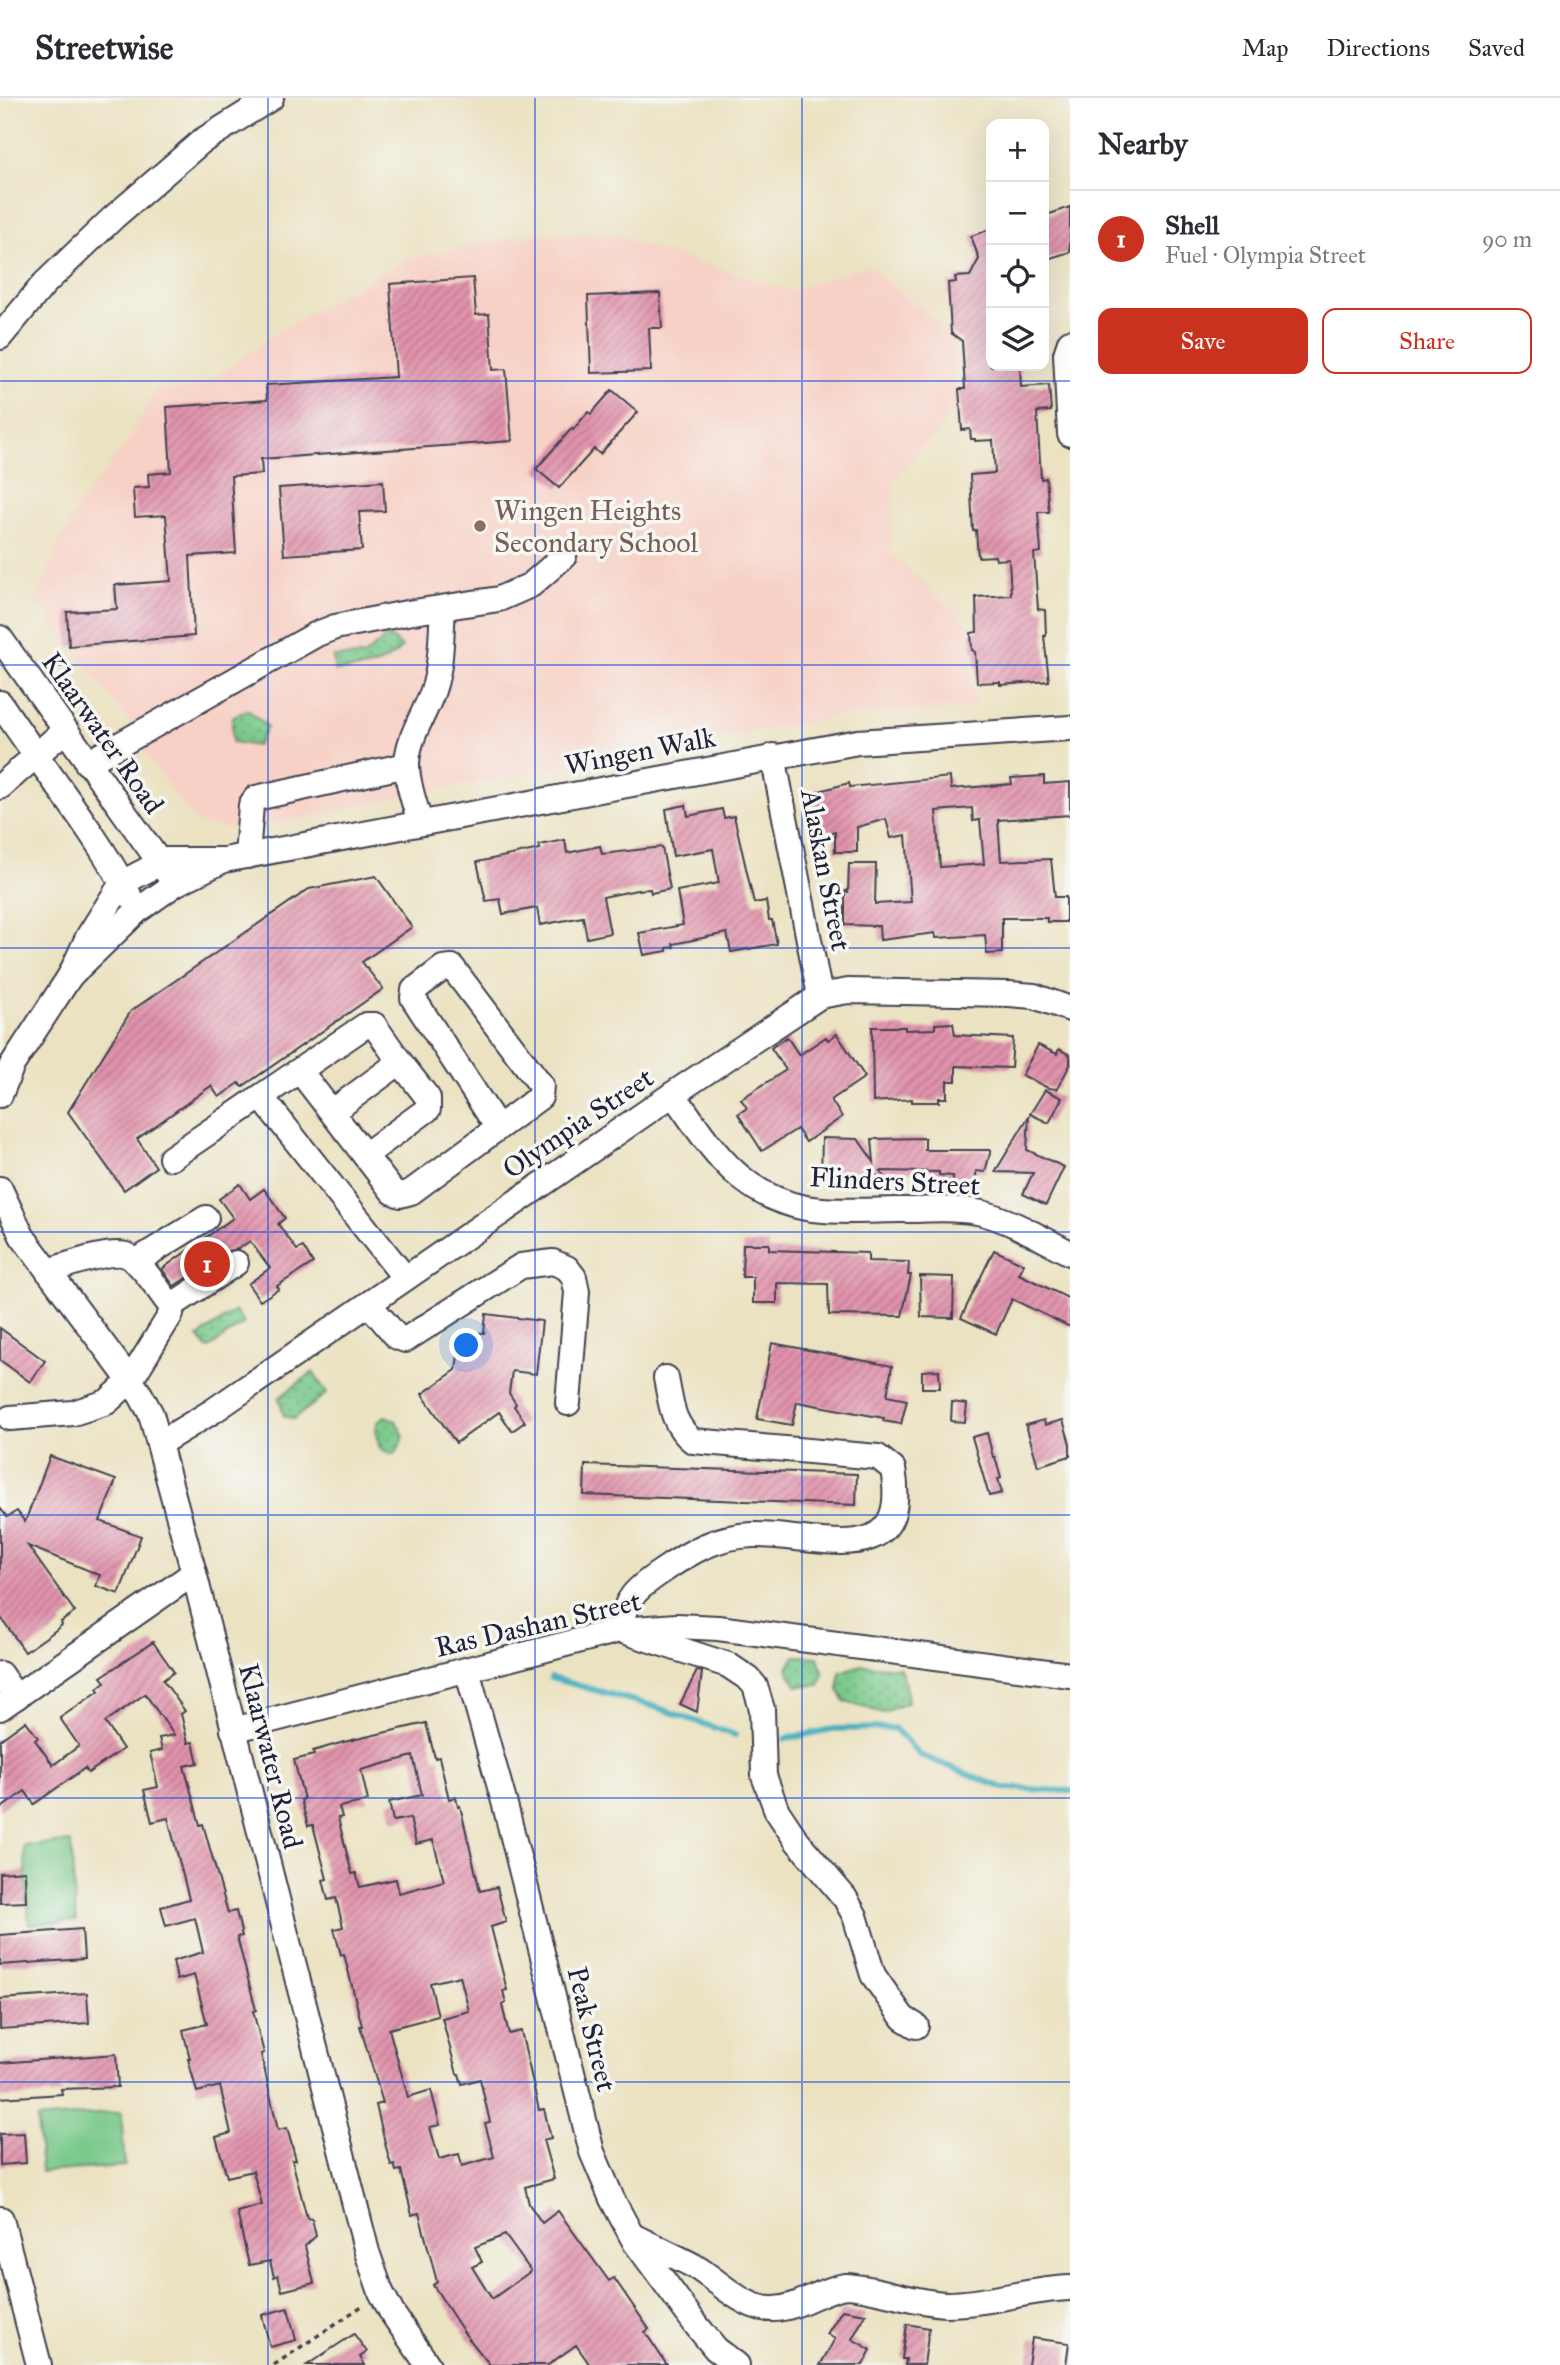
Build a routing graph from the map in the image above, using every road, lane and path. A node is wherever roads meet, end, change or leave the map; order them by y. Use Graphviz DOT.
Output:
graph roads {
  1 [pos="271,98"];
  2 [pos="0,337"];
  3 [pos="1070,342"];
  4 [pos="1070,433"];
  5 [pos="564,556"];
  6 [pos="443,609"];
  7 [pos="0,638"];
  8 [pos="0,703"];
  9 [pos="1070,728"];
  10 [pos="64,732"];
  11 [pos="773,756"];
  12 [pos="36,757"];
  13 [pos="88,763"];
  14 [pos="407,765"];
  15 [pos="0,787"];
  16 [pos="420,823"];
  17 [pos="235,858"];
  18 [pos="159,862"];
  19 [pos="122,883"];
  20 [pos="175,884"];
  21 [pos="137,911"];
  22 [pos="70,976"];
  23 [pos="820,996"];
  24 [pos="1070,1009"];
  25 [pos="400,1062"];
  26 [pos="300,1071"];
  27 [pos="673,1094"];
  28 [pos="0,1095"];
  29 [pos="262,1098"];
  30 [pos="332,1112"];
  31 [pos="498,1128"];
  32 [pos="365,1155"];
  33 [pos="172,1158"];
  34 [pos="0,1189"];
  35 [pos="206,1218"];
  36 [pos="1070,1253"];
  37 [pos="135,1262"];
  38 [pos="236,1263"];
  39 [pos="48,1271"];
  40 [pos="405,1278"];
  41 [pos="369,1304"];
  42 [pos="171,1306"];
  43 [pos="666,1378"];
  44 [pos="130,1381"];
  45 [pos="569,1403"];
  46 [pos="10,1418"];
  47 [pos="160,1443"];
  48 [pos="194,1573"];
  49 [pos="620,1630"];
  50 [pos="467,1670"];
  51 [pos="0,1674"];
  52 [pos="1070,1675"];
  53 [pos="8,1702"];
  54 [pos="233,1730"];
  55 [pos="916,2026"];
  56 [pos="1,2219"];
  57 [pos="632,2235"];
  58 [pos="1070,2288"];
  59 [pos="381,2292"];
  60 [pos="39,2365"];
  61 [pos="274,2365"];
  62 [pos="428,2365"];
  63 [pos="737,2365"];
  1 -- 2 [label="street"];
  3 -- 4 [label="street"];
  5 -- 6 [label="street"];
  6 -- 13 [label="street"];
  6 -- 14 [label="street"];
  7 -- 10 [label="street, Klaarwater Road"];
  8 -- 12 [label="street"];
  9 -- 11 [label="street, Wingen Walk"];
  10 -- 12 [label="street"];
  10 -- 13 [label="street, Klaarwater Road"];
  11 -- 16 [label="street, Wingen Walk"];
  11 -- 23 [label="street, Alaskan Street"];
  12 -- 15 [label="street"];
  12 -- 19 [label="street"];
  13 -- 18 [label="street, Klaarwater Road"];
  14 -- 16 [label="street"];
  14 -- 17 [label="street"];
  16 -- 17 [label="street, Wingen Walk"];
  17 -- 18 [label="street, Wingen Walk"];
  17 -- 20 [label="street, Wingen Walk"];
  18 -- 19 [label="street"];
  18 -- 20 [label="street, Klaarwater Road"];
  19 -- 21 [label="street"];
  19 -- 22 [label="street"];
  20 -- 21 [label="street"];
  21 -- 22 [label="street"];
  22 -- 28 [label="street"];
  23 -- 24 [label="street, Olympia Street"];
  23 -- 27 [label="street, Olympia Street"];
  25 -- 26 [label="street"];
  25 -- 30 [label="street"];
  25 -- 32 [label="street"];
  26 -- 29 [label="street"];
  26 -- 30 [label="street"];
  27 -- 36 [label="street, Flinders Street"];
  27 -- 40 [label="street, Olympia Street"];
  29 -- 33 [label="street"];
  29 -- 40 [label="street"];
  30 -- 32 [label="street"];
  31 -- 31 [label="street"];
  31 -- 32 [label="street"];
  34 -- 39 [label="street, Klaarwater Road"];
  35 -- 37 [label="street"];
  37 -- 39 [label="street"];
  37 -- 42 [label="street"];
  38 -- 42 [label="street"];
  39 -- 44 [label="street, Klaarwater Road"];
  40 -- 41 [label="street, Olympia Street"];
  41 -- 45 [label="street"];
  41 -- 47 [label="street, Olympia Street"];
  42 -- 44 [label="street"];
  43 -- 49 [label="street"];
  44 -- 46 [label="street"];
  44 -- 47 [label="street, Klaarwater Road"];
  47 -- 48 [label="street, Klaarwater Road"];
  48 -- 53 [label="street"];
  48 -- 54 [label="street, Klaarwater Road"];
  49 -- 50 [label="street, Ras Dashan Street"];
  49 -- 52 [label="street, Ras Dashan Street"];
  49 -- 55 [label="street"];
  50 -- 54 [label="street, Ras Dashan Street"];
  50 -- 57 [label="street, Peak Street"];
  51 -- 53 [label="street"];
  54 -- 59 [label="street, Klaarwater Road"];
  56 -- 60 [label="street"];
  57 -- 58 [label="street"];
  57 -- 63 [label="street, Peak Street"];
  59 -- 61 [label="path"];
  59 -- 62 [label="street, Klaarwater Road"];
}
